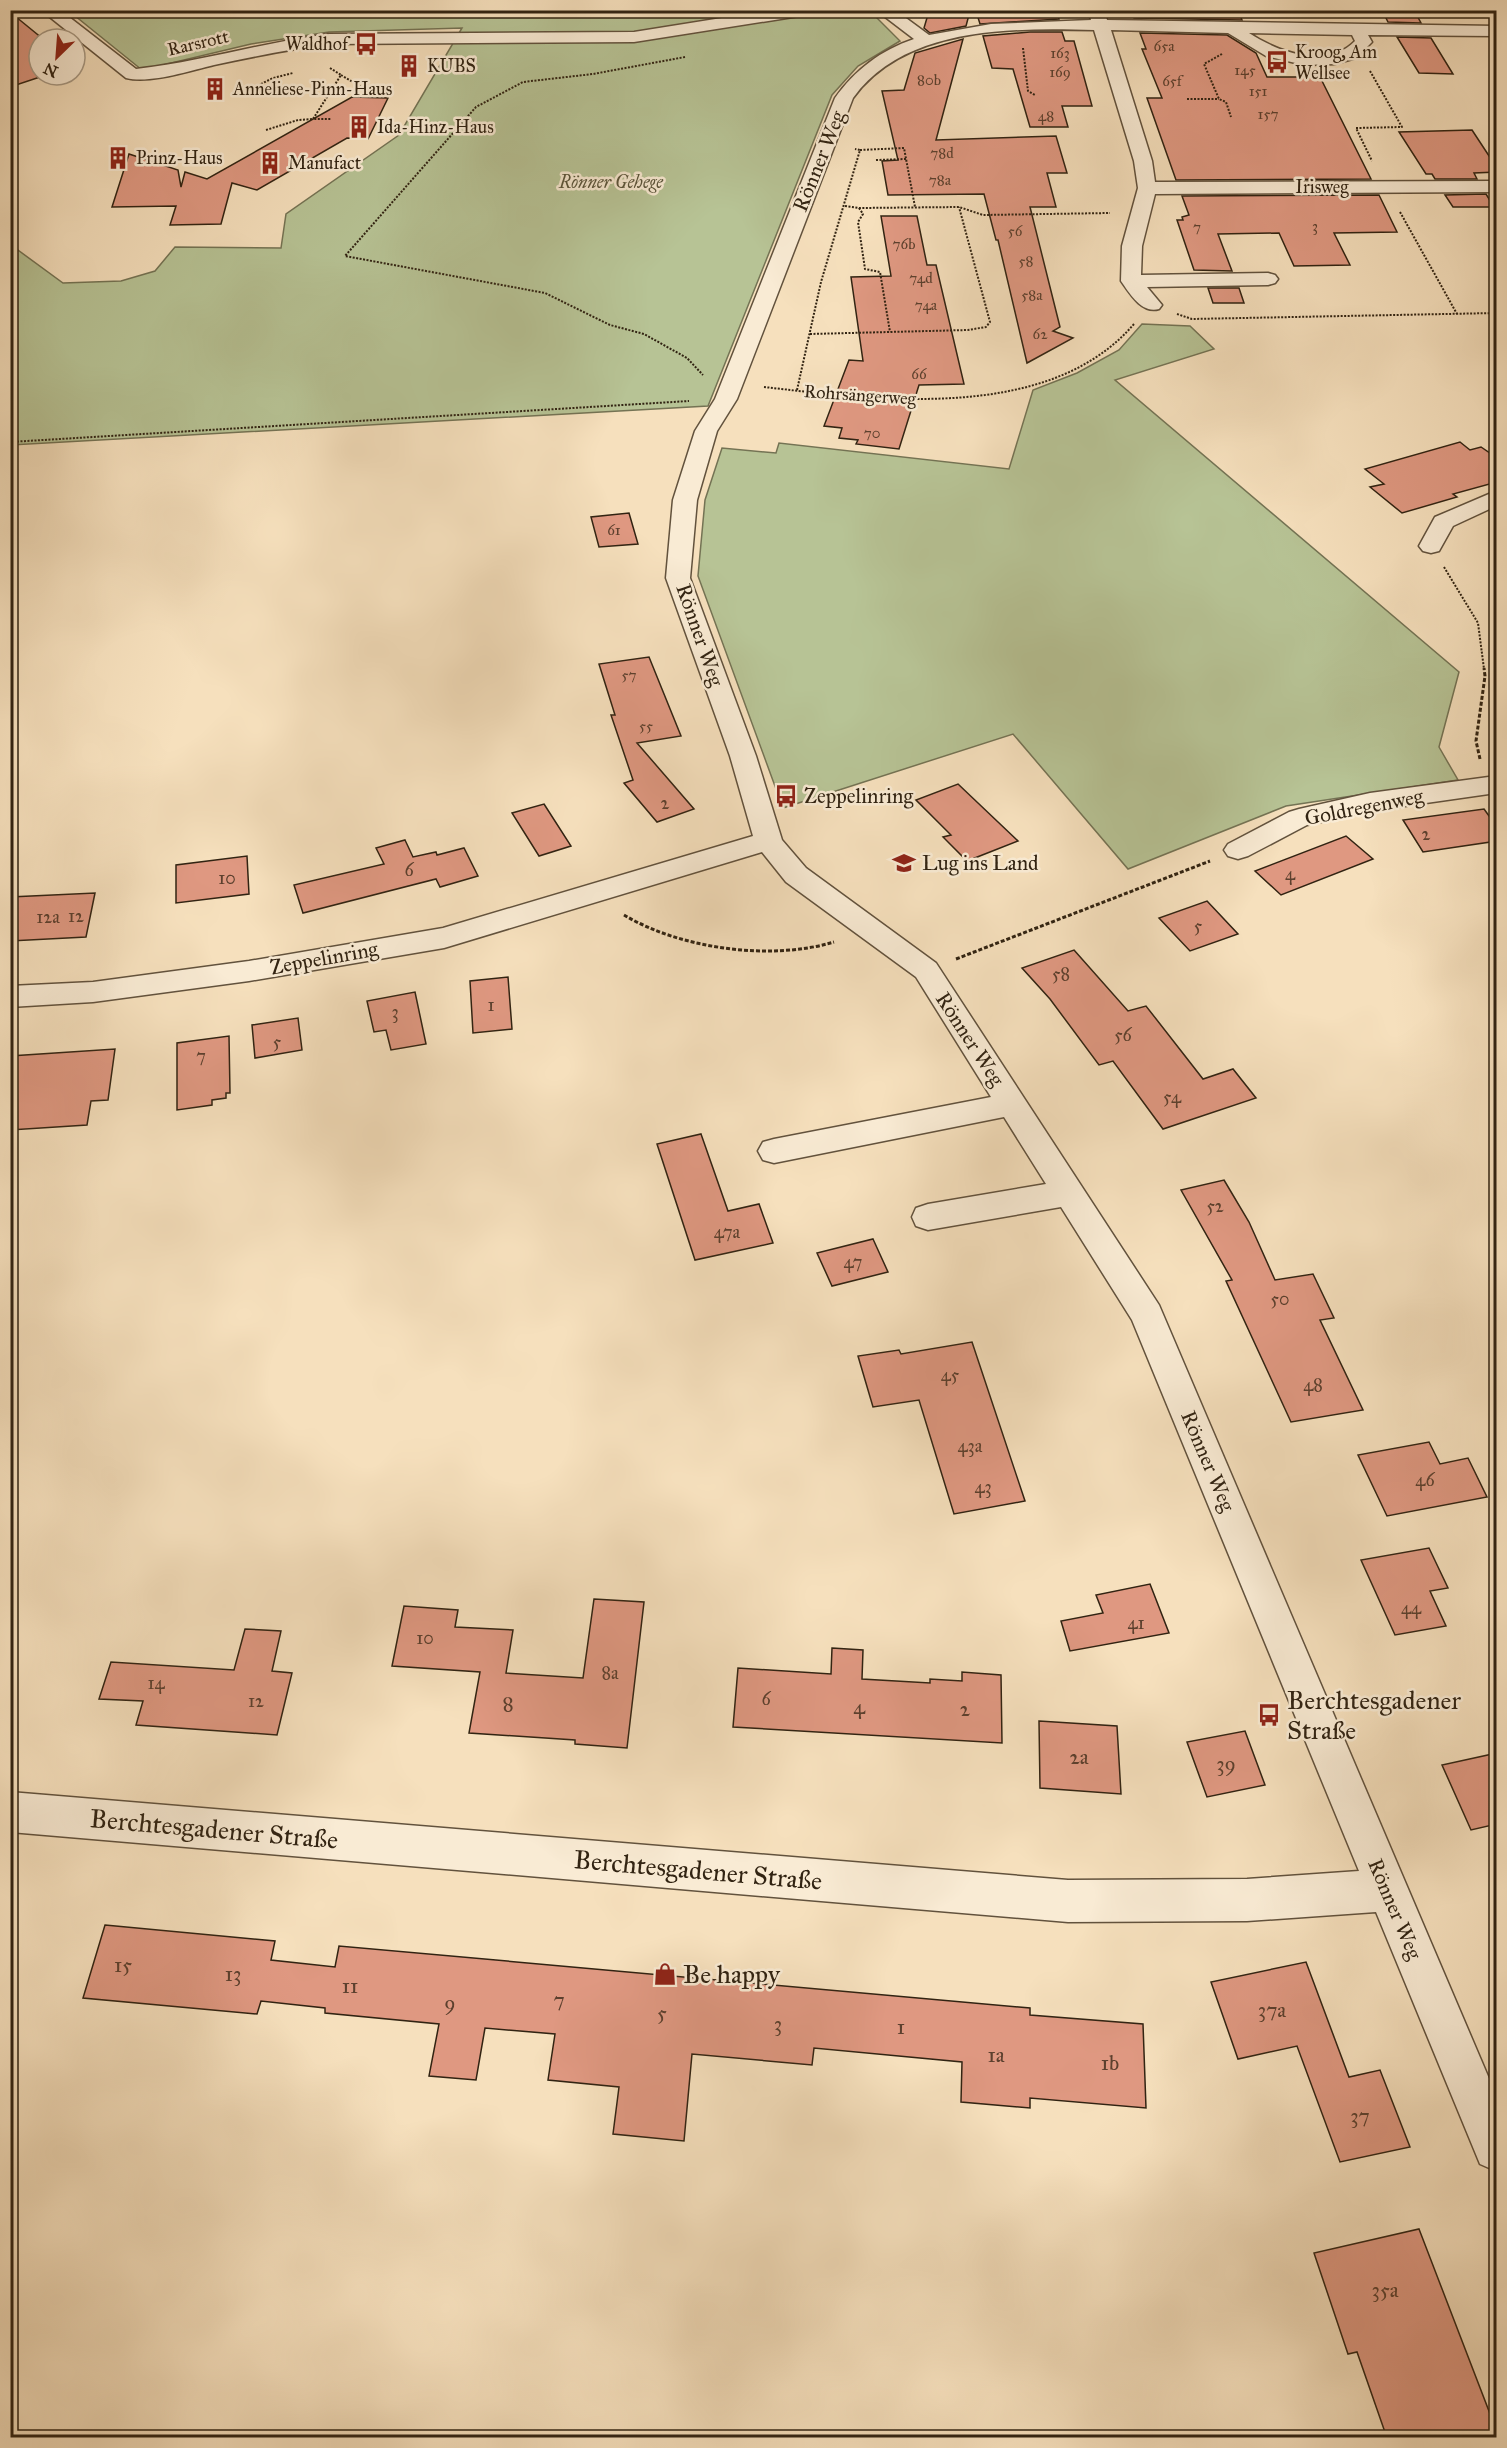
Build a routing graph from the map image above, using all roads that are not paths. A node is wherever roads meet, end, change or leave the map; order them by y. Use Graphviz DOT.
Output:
graph roads {
  1 [pos="49,10"];
  2 [pos="806,10"];
  3 [pos="884,10"];
  4 [pos="1098,18"];
  5 [pos="1232,28"];
  6 [pos="1356,28"];
  7 [pos="1491,32"];
  8 [pos="927,41"];
  9 [pos="1497,51"];
  10 [pos="1497,186"];
  11 [pos="1147,188"];
  12 [pos="1268,279"];
  13 [pos="1131,281"];
  14 [pos="1152,305"];
  15 [pos="1497,498"];
  16 [pos="1431,546"];
  17 [pos="1491,785"];
  18 [pos="769,842"];
  19 [pos="1238,850"];
  20 [pos="10,997"];
  21 [pos="1012,1104"];
  22 [pos="774,1151"];
  23 [pos="1069,1193"];
  24 [pos="928,1217"];
  25 [pos="10,1812"];
  26 [pos="1387,1890"];
  27 [pos="1497,2148"];
  1 -- 2 [label="street, Rarsrott"];
  3 -- 8 [label="street"];
  4 -- 5 [label="street, Rönner Weg"];
  4 -- 8 [label="street, Rönner Weg"];
  4 -- 11 [label="street"];
  5 -- 6 [label="street, Rönner Weg"];
  5 -- 6 [label="street"];
  6 -- 7 [label="street, Rönner Weg"];
  7 -- 9 [label="street"];
  8 -- 18 [label="street, Rönner Weg"];
  10 -- 11 [label="street, Irisweg"];
  11 -- 13 [label="street"];
  12 -- 13 [label="street"];
  13 -- 14 [label="street"];
  15 -- 16 [label="street"];
  17 -- 19 [label="street, Goldregenweg"];
  18 -- 20 [label="street, Zeppelinring"];
  18 -- 21 [label="street, Rönner Weg"];
  21 -- 22 [label="street"];
  21 -- 23 [label="street, Rönner Weg"];
  23 -- 24 [label="street"];
  23 -- 26 [label="street, Rönner Weg"];
  25 -- 26 [label="street, Berchtesgadener Straße"];
  26 -- 27 [label="street, Rönner Weg"];
}
